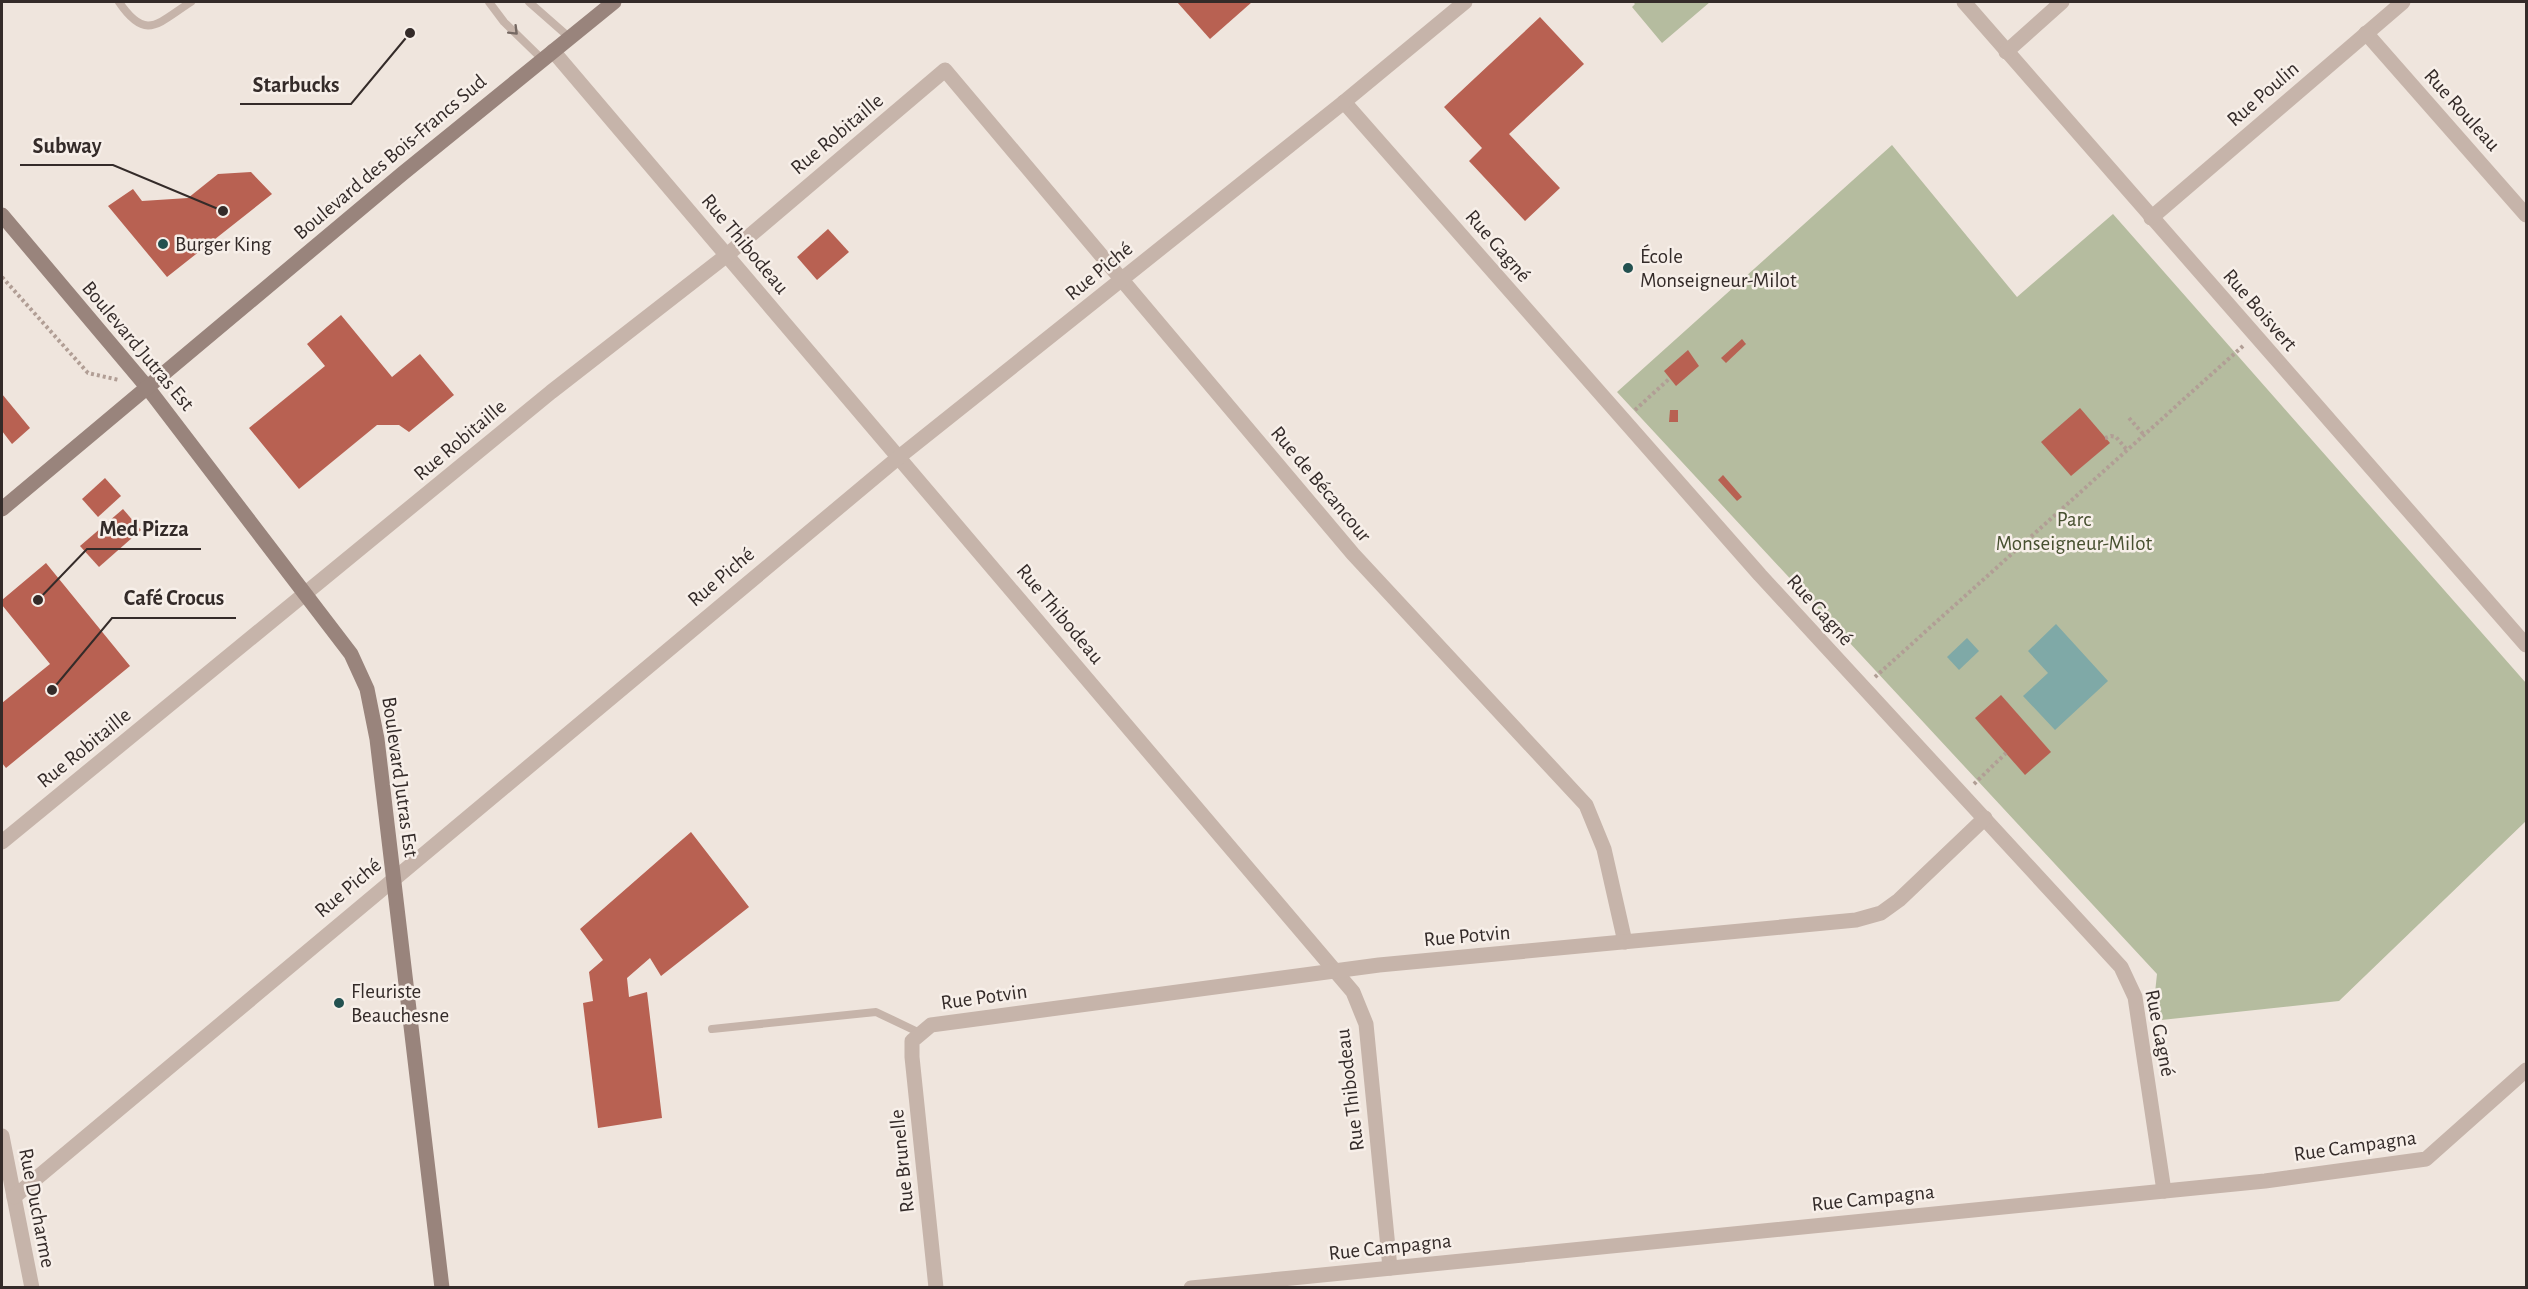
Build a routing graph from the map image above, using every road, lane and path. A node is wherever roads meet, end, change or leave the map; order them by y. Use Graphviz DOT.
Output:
graph roads {
  1 [pos="119,2"];
  2 [pos="191,2"];
  3 [pos="489,2"];
  4 [pos="529,2"];
  5 [pos="614,2"];
  6 [pos="1465,2"];
  7 [pos="1964,2"];
  8 [pos="2062,2"];
  9 [pos="2403,2"];
  10 [pos="2366,33"];
  11 [pos="570,38"];
  12 [pos="2006,52"];
  13 [pos="547,55"];
  14 [pos="945,70"];
  15 [pos="1344,102"];
  16 [pos="2526,214"];
  17 [pos="2,215"];
  18 [pos="2151,218"];
  19 [pos="727,255"];
  20 [pos="2,276"];
  21 [pos="1121,279"];
  22 [pos="2255,335"];
  23 [pos="1670,378"];
  24 [pos="147,387"];
  25 [pos="2129,418"];
  26 [pos="1624,420"];
  27 [pos="2144,435"];
  28 [pos="2105,438"];
  29 [pos="2127,450"];
  30 [pos="899,456"];
  31 [pos="2,509"];
  32 [pos="307,594"];
  33 [pos="2526,645"];
  34 [pos="1863,688"];
  35 [pos="2006,753"];
  36 [pos="1963,795"];
  37 [pos="1985,818"];
  38 [pos="2,842"];
  39 [pos="393,878"];
  40 [pos="1625,942"];
  41 [pos="1333,970"];
  42 [pos="712,1029"];
  43 [pos="920,1033"];
  44 [pos="2526,1070"];
  45 [pos="2,1136"];
  46 [pos="2164,1191"];
  47 [pos="14,1197"];
  48 [pos="1390,1268"];
  49 [pos="32,1287"];
  50 [pos="442,1287"];
  51 [pos="936,1287"];
  52 [pos="1191,1287"];
  1 -- 2 [label="lane"];
  3 -- 13 [label="lane, one-way"];
  4 -- 11 [label="lane"];
  5 -- 11 [label="main road, Boulevard des Bois-Francs Sud"];
  6 -- 15 [label="street, Rue Piché"];
  7 -- 12 [label="street, Rue Boisvert"];
  8 -- 12 [label="street"];
  9 -- 10 [label="street, Rue Poulin"];
  10 -- 16 [label="street, Rue Rouleau"];
  10 -- 18 [label="street, Rue Poulin"];
  11 -- 13 [label="main road, Boulevard des Bois-Francs Sud"];
  12 -- 18 [label="street, Rue Boisvert"];
  13 -- 19 [label="street, Rue Thibodeau"];
  13 -- 24 [label="main road, Boulevard des Bois-Francs Sud"];
  14 -- 19 [label="street, Rue Robitaille"];
  14 -- 21 [label="street, Rue de Bécancour"];
  15 -- 21 [label="street, Rue Piché"];
  15 -- 26 [label="street, Rue Gagné"];
  17 -- 24 [label="main road, Boulevard Jutras Est"];
  18 -- 22 [label="street, Rue Boisvert"];
  19 -- 30 [label="street, Rue Thibodeau"];
  19 -- 32 [label="street, Rue Robitaille"];
  20 -- 24 [label="path"];
  21 -- 30 [label="street, Rue Piché"];
  21 -- 40 [label="street, Rue de Bécancour"];
  22 -- 27 [label="path"];
  22 -- 33 [label="street, Rue Boisvert"];
  23 -- 26 [label="path"];
  24 -- 31 [label="main road, Boulevard des Bois-Francs Sud"];
  24 -- 32 [label="main road, Boulevard Jutras Est"];
  25 -- 27 [label="path"];
  26 -- 34 [label="street, Rue Gagné"];
  27 -- 29 [label="path"];
  28 -- 29 [label="path"];
  29 -- 34 [label="path"];
  30 -- 39 [label="street, Rue Piché"];
  30 -- 41 [label="street, Rue Thibodeau"];
  32 -- 38 [label="street, Rue Robitaille"];
  32 -- 39 [label="main road, Boulevard Jutras Est"];
  34 -- 36 [label="street, Rue Gagné"];
  35 -- 36 [label="path"];
  36 -- 37 [label="street, Rue Gagné"];
  37 -- 40 [label="street, Rue Potvin"];
  37 -- 46 [label="street, Rue Gagné"];
  39 -- 47 [label="street, Rue Piché"];
  39 -- 50 [label="main road, Boulevard Jutras Est"];
  40 -- 41 [label="street, Rue Potvin"];
  41 -- 43 [label="street, Rue Potvin"];
  41 -- 48 [label="street, Rue Thibodeau"];
  42 -- 43 [label="lane"];
  43 -- 51 [label="street, Rue Brunelle"];
  44 -- 46 [label="street, Rue Campagna"];
  45 -- 47 [label="street, Rue Ducharme"];
  46 -- 48 [label="street, Rue Campagna"];
  47 -- 49 [label="street, Rue Ducharme"];
  48 -- 52 [label="street, Rue Campagna"];
}
